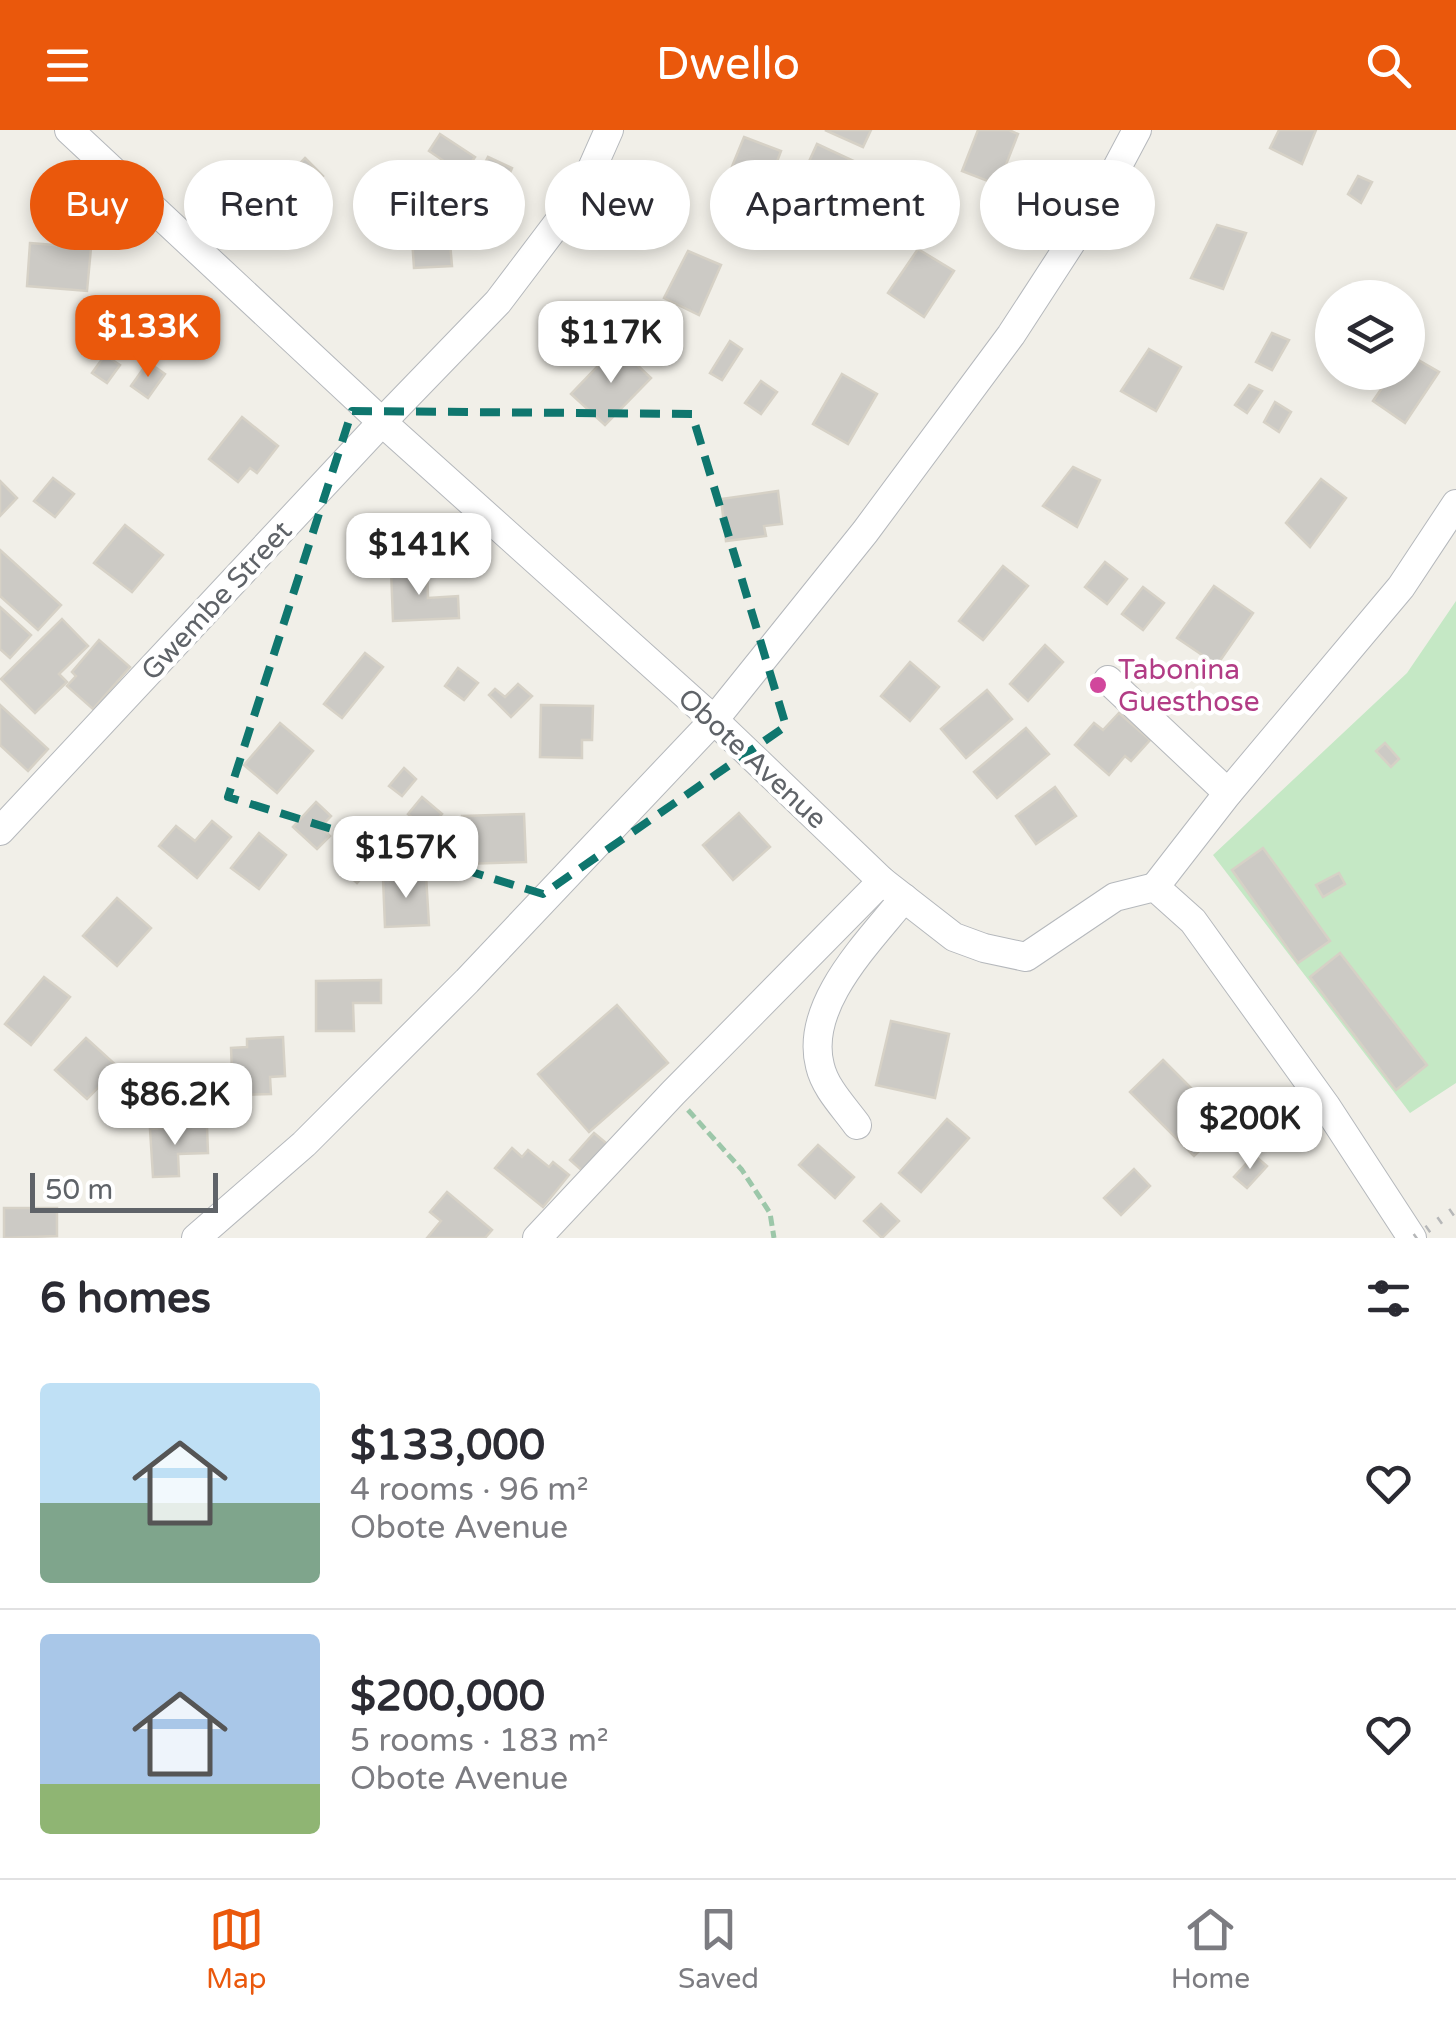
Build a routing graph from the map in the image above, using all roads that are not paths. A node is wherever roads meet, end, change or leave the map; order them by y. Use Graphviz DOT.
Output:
graph roads {
  1 [pos="70,130"];
  2 [pos="608,130"];
  3 [pos="1137,130"];
  4 [pos="382,422"];
  5 [pos="1456,504"];
  6 [pos="1108,680"];
  7 [pos="714,720"];
  8 [pos="1228,793"];
  9 [pos="0,832"];
  10 [pos="1155,888"];
  11 [pos="893,889"];
  12 [pos="857,1125"];
  13 [pos="196,1238"];
  14 [pos="537,1238"];
  15 [pos="1412,1238"];
  1 -- 4 [label="street, Obote Avenue"];
  2 -- 4 [label="street, Gwembe Street"];
  3 -- 7 [label="street"];
  4 -- 7 [label="street, Obote Avenue"];
  4 -- 9 [label="street, Gwembe Street"];
  5 -- 8 [label="street"];
  6 -- 8 [label="street"];
  7 -- 11 [label="street, Obote Avenue"];
  7 -- 13 [label="street"];
  8 -- 10 [label="street"];
  10 -- 11 [label="street, Obote Avenue"];
  10 -- 15 [label="street"];
  11 -- 12 [label="street"];
  11 -- 14 [label="street"];
}
